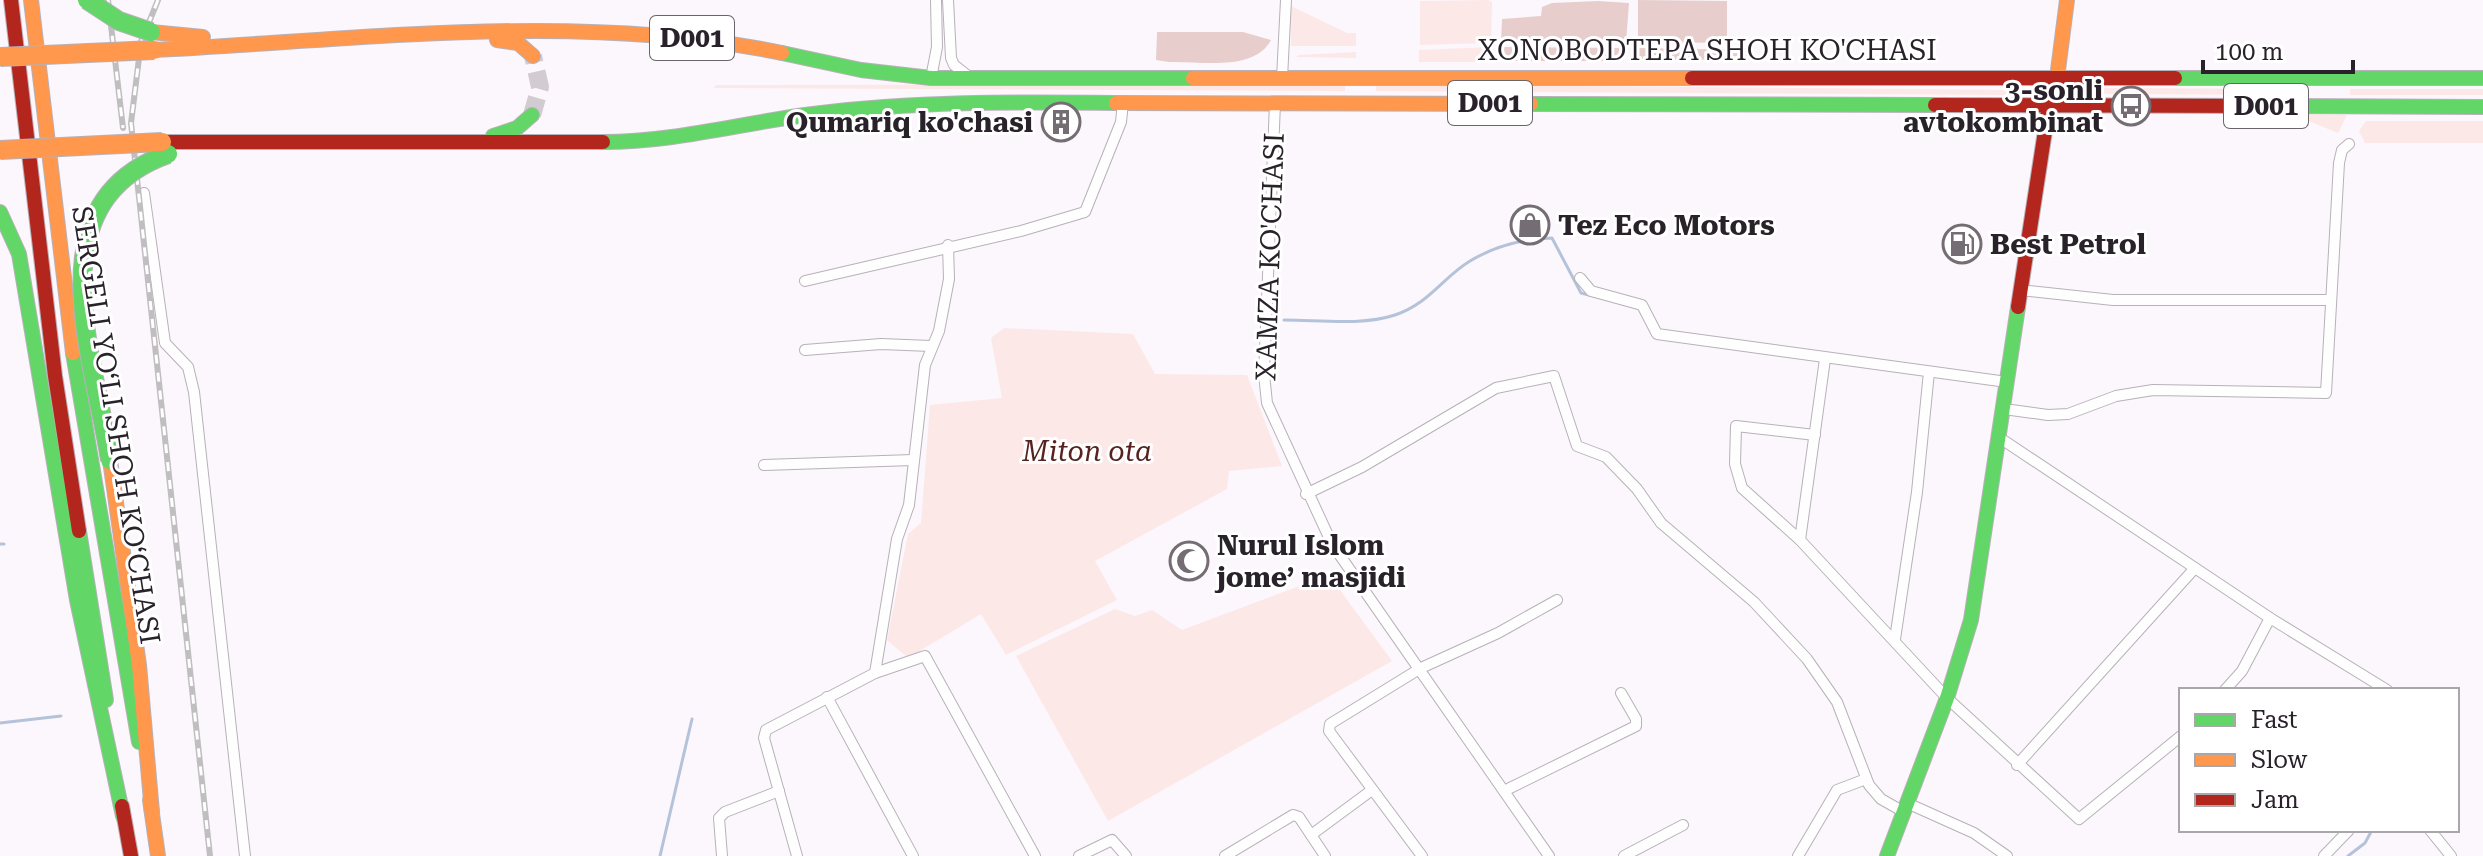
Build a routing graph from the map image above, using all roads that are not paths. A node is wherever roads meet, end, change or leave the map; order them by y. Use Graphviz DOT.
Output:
graph roads {
  1 [pos="11,0"];
  2 [pos="31,0"];
  3 [pos="87,0"];
  4 [pos="936,0"];
  5 [pos="948,0"];
  6 [pos="1286,0"];
  7 [pos="2057,0"];
  8 [pos="2067,0"];
  9 [pos="451,37"];
  10 [pos="153,41"];
  11 [pos="533,56"];
  12 [pos="0,57"];
  13 [pos="931,78"];
  14 [pos="973,78"];
  15 [pos="1282,78"];
  16 [pos="1353,78"];
  17 [pos="2052,78"];
  18 [pos="2337,78"];
  19 [pos="2483,78"];
  20 [pos="1123,102"];
  21 [pos="1275,103"];
  22 [pos="1352,103"];
  23 [pos="2049,105"];
  24 [pos="2337,106"];
  25 [pos="2483,107"];
  26 [pos="532,115"];
  27 [pos="467,141"];
  28 [pos="2349,144"];
  29 [pos="165,148"];
  30 [pos="0,150"];
  31 [pos="144,193"];
  32 [pos="0,212"];
  33 [pos="948,245"];
  34 [pos="1580,278"];
  35 [pos="805,281"];
  36 [pos="2020,290"];
  37 [pos="2330,300"];
  38 [pos="931,346"];
  39 [pos="805,350"];
  40 [pos="1825,359"];
  41 [pos="1929,372"];
  42 [pos="2007,382"];
  43 [pos="2004,409"];
  44 [pos="1815,435"];
  45 [pos="2000,438"];
  46 [pos="913,460"];
  47 [pos="764,465"];
  48 [pos="1306,494"];
  49 [pos="1800,540"];
  50 [pos="2195,568"];
  51 [pos="1557,600"];
  52 [pos="2270,618"];
  53 [pos="1895,639"];
  54 [pos="1421,668"];
  55 [pos="875,673"];
  56 [pos="2227,688"];
  57 [pos="2384,688"];
  58 [pos="1621,693"];
  59 [pos="827,697"];
  60 [pos="1947,698"];
  61 [pos="2179,738"];
  62 [pos="2017,765"];
  63 [pos="1866,779"];
  64 [pos="1372,790"];
  65 [pos="1506,790"];
  66 [pos="779,791"];
  67 [pos="1906,808"];
  68 [pos="152,812"];
  69 [pos="123,816"];
  70 [pos="1683,825"];
  71 [pos="2347,832"];
  72 [pos="2432,832"];
  73 [pos="1311,835"];
  74 [pos="131,856"];
  75 [pos="158,856"];
  76 [pos="245,856"];
  77 [pos="722,856"];
  78 [pos="797,856"];
  79 [pos="913,856"];
  80 [pos="1035,856"];
  81 [pos="1079,856"];
  82 [pos="1126,856"];
  83 [pos="1225,856"];
  84 [pos="1325,856"];
  85 [pos="1422,856"];
  86 [pos="1549,856"];
  87 [pos="1624,856"];
  88 [pos="1798,856"];
  89 [pos="1887,856"];
  90 [pos="2007,856"];
  91 [pos="2324,856"];
  92 [pos="2451,856"];
  1 -- 69 [label="main road, SERGELI YO‘LI SHOH KO‘CHASI"];
  2 -- 68 [label="main road, SERGELI YO‘LI SHOH KO‘CHASI"];
  3 -- 10 [label="main road, bridge"];
  4 -- 13 [label="street"];
  5 -- 14 [label="street"];
  6 -- 15 [label="street"];
  7 -- 17 [label="main road"];
  8 -- 17 [label="main road"];
  9 -- 10 [label="main road, D001"];
  9 -- 11 [label="main road"];
  9 -- 13 [label="main road, D001"];
  10 -- 12 [label="main road, D001, bridge"];
  13 -- 14 [label="main road, XONOBODTEPA SHOH KO'CHASI / D001"];
  14 -- 15 [label="main road, XONOBODTEPA SHOH KO'CHASI / D001"];
  15 -- 16 [label="main road, XONOBODTEPA SHOH KO'CHASI / D001"];
  16 -- 17 [label="main road, XONOBODTEPA SHOH KO'CHASI / D001"];
  16 -- 22 [label="main road"];
  17 -- 18 [label="main road, XONOBODTEPA SHOH KO'CHASI / D001"];
  17 -- 23 [label="main road"];
  18 -- 19 [label="main road, XONOBODTEPA SHOH KO'CHASI / D001"];
  18 -- 24 [label="main road"];
  20 -- 21 [label="main road, XONOBODTEPA SHOH KO'CHASI / D001"];
  20 -- 27 [label="main road, XONOBODTEPA SHOH KO'CHASI / D001"];
  20 -- 33 [label="street"];
  21 -- 22 [label="main road, XONOBODTEPA SHOH KO'CHASI / D001"];
  21 -- 48 [label="street, XAMZA KO'CHASI"];
  22 -- 23 [label="main road, XONOBODTEPA SHOH KO'CHASI / D001"];
  23 -- 24 [label="main road, XONOBODTEPA SHOH KO'CHASI / D001"];
  23 -- 36 [label="main road"];
  24 -- 25 [label="main road, XONOBODTEPA SHOH KO'CHASI / D001"];
  26 -- 27 [label="main road"];
  27 -- 29 [label="main road, D001"];
  28 -- 37 [label="street"];
  29 -- 30 [label="main road, bridge"];
  29 -- 68 [label="main road, bridge"];
  31 -- 76 [label="street"];
  32 -- 69 [label="main road"];
  33 -- 35 [label="street"];
  33 -- 38 [label="street"];
  34 -- 40 [label="street"];
  36 -- 37 [label="street"];
  36 -- 42 [label="main road"];
  37 -- 43 [label="street"];
  38 -- 39 [label="street"];
  38 -- 46 [label="street"];
  40 -- 41 [label="street"];
  40 -- 44 [label="street"];
  41 -- 42 [label="street"];
  41 -- 53 [label="street"];
  42 -- 43 [label="main road"];
  43 -- 45 [label="main road"];
  44 -- 49 [label="street"];
  44 -- 49 [label="street"];
  45 -- 50 [label="street"];
  45 -- 60 [label="main road"];
  46 -- 47 [label="street"];
  46 -- 55 [label="street"];
  48 -- 54 [label="street, XAMZA KO'CHASI"];
  48 -- 63 [label="street"];
  49 -- 53 [label="street"];
  50 -- 52 [label="street"];
  50 -- 62 [label="street"];
  51 -- 54 [label="street"];
  52 -- 56 [label="street"];
  52 -- 57 [label="street"];
  53 -- 60 [label="street"];
  54 -- 64 [label="street"];
  54 -- 65 [label="street, XAMZA KO'CHASI"];
  55 -- 59 [label="street"];
  55 -- 80 [label="street"];
  58 -- 65 [label="street"];
  59 -- 66 [label="street"];
  59 -- 79 [label="street"];
  60 -- 62 [label="street"];
  60 -- 67 [label="main road"];
  61 -- 62 [label="street"];
  63 -- 67 [label="street"];
  63 -- 88 [label="street"];
  64 -- 73 [label="street"];
  64 -- 85 [label="street"];
  65 -- 86 [label="street, XAMZA KO'CHASI"];
  66 -- 77 [label="street"];
  66 -- 78 [label="street"];
  67 -- 89 [label="main road"];
  67 -- 90 [label="street"];
  68 -- 75 [label="main road, SERGELI YO‘LI SHOH KO‘CHASI"];
  69 -- 74 [label="main road, SERGELI YO‘LI SHOH KO‘CHASI"];
  70 -- 87 [label="street"];
  71 -- 91 [label="street"];
  72 -- 92 [label="street"];
  73 -- 83 [label="street"];
  73 -- 84 [label="street"];
  81 -- 82 [label="street"];
}
